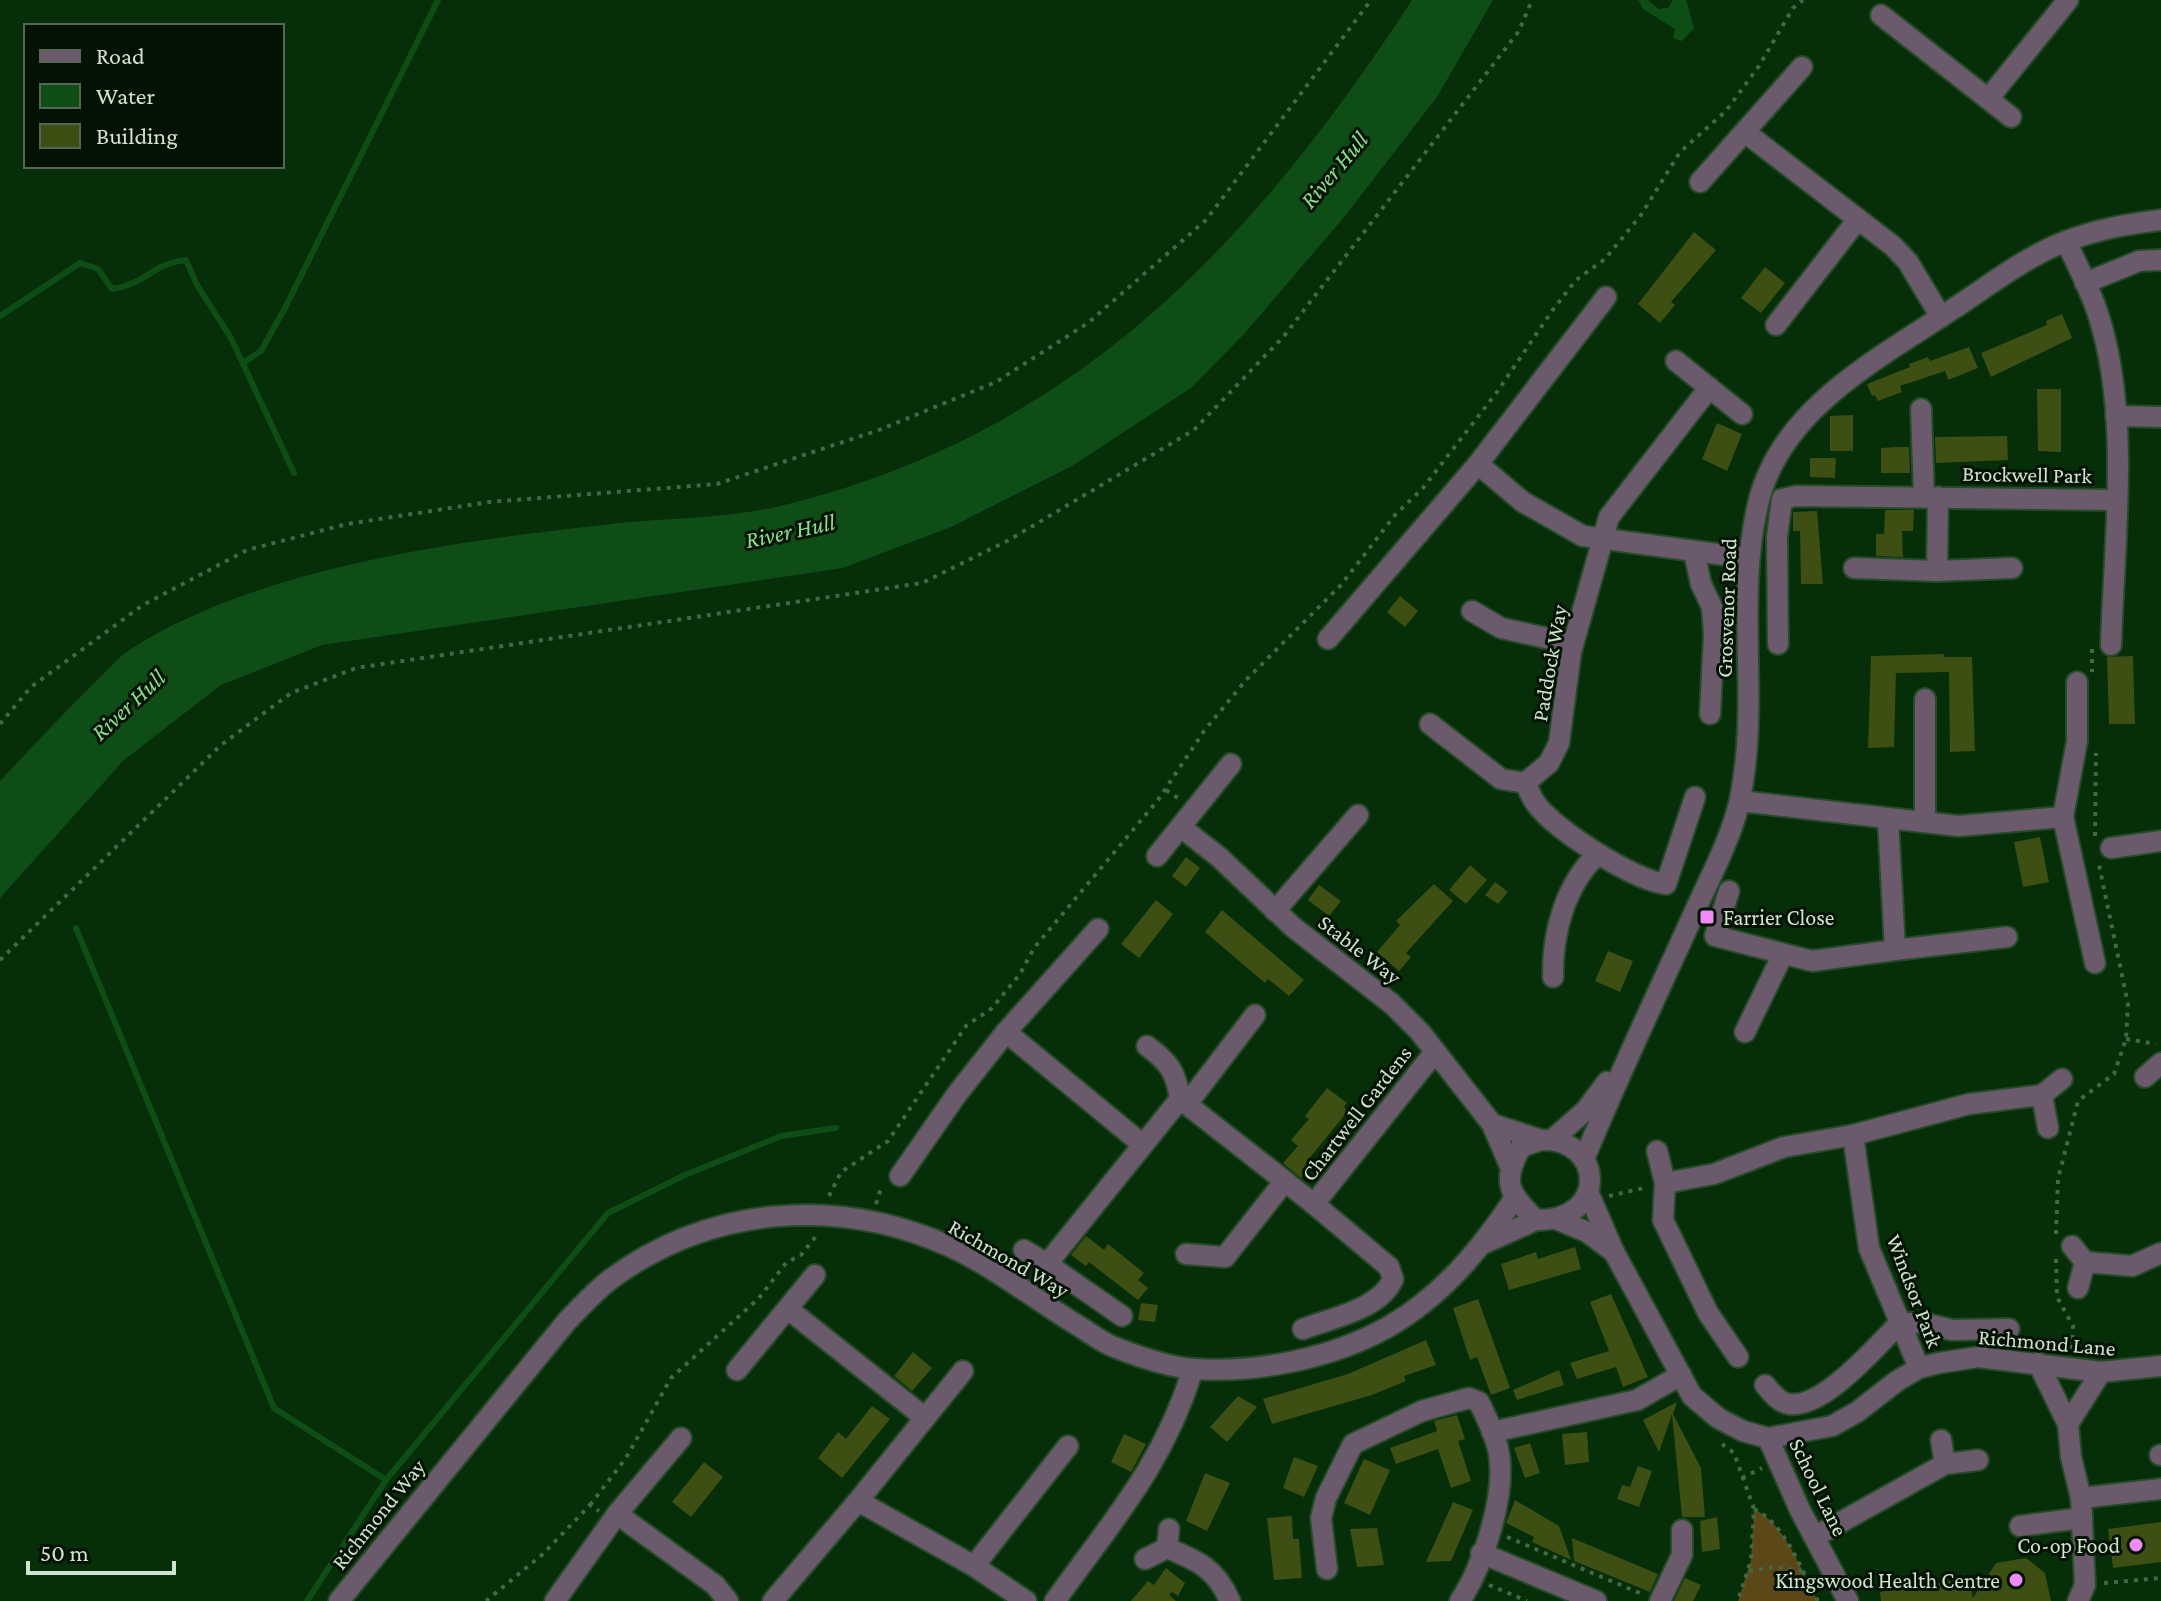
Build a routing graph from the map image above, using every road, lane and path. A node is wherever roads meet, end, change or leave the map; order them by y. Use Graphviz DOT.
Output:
graph roads {
  1 [pos="1371,0"];
  2 [pos="1532,0"];
  3 [pos="1803,0"];
  4 [pos="2068,0"];
  5 [pos="1881,15"];
  6 [pos="1802,67"];
  7 [pos="1988,99"];
  8 [pos="2011,117"];
  9 [pos="1746,133"];
  10 [pos="1700,182"];
  11 [pos="1858,219"];
  12 [pos="2161,220"];
  13 [pos="2066,241"];
  14 [pos="2161,260"];
  15 [pos="2085,283"];
  16 [pos="1606,297"];
  17 [pos="1941,317"];
  18 [pos="1776,325"];
  19 [pos="1676,361"];
  20 [pos="1709,388"];
  21 [pos="1921,409"];
  22 [pos="1742,414"];
  23 [pos="2116,416"];
  24 [pos="2161,417"];
  25 [pos="1478,464"];
  26 [pos="1931,497"];
  27 [pos="2115,500"];
  28 [pos="1600,540"];
  29 [pos="1694,552"];
  30 [pos="1747,558"];
  31 [pos="1854,568"];
  32 [pos="2012,568"];
  33 [pos="1937,571"];
  34 [pos="1472,611"];
  35 [pos="1328,639"];
  36 [pos="1573,644"];
  37 [pos="1778,644"];
  38 [pos="2111,645"];
  39 [pos="2084,681"];
  40 [pos="1925,699"];
  41 [pos="1710,714"];
  42 [pos="0,724"];
  43 [pos="1430,724"];
  44 [pos="2096,750"];
  45 [pos="1231,764"];
  46 [pos="1525,783"];
  47 [pos="1695,797"];
  48 [pos="1740,801"];
  49 [pos="1358,815"];
  50 [pos="2063,817"];
  51 [pos="1888,819"];
  52 [pos="1925,822"];
  53 [pos="1182,828"];
  54 [pos="2161,841"];
  55 [pos="2111,848"];
  56 [pos="1598,854"];
  57 [pos="1157,856"];
  58 [pos="1729,891"];
  59 [pos="1275,911"];
  60 [pos="1098,929"];
  61 [pos="2007,937"];
  62 [pos="1895,950"];
  63 [pos="1782,956"];
  64 [pos="0,960"];
  65 [pos="2095,963"];
  66 [pos="1553,977"];
  67 [pos="1255,1015"];
  68 [pos="1006,1032"];
  69 [pos="1745,1032"];
  70 [pos="2126,1039"];
  71 [pos="2161,1045"];
  72 [pos="1147,1046"];
  73 [pos="1435,1052"];
  74 [pos="1625,1058"];
  75 [pos="2062,1079"];
  76 [pos="2042,1095"];
  77 [pos="1184,1102"];
  78 [pos="1492,1124"];
  79 [pos="2048,1128"];
  80 [pos="1853,1135"];
  81 [pos="1546,1140"];
  82 [pos="1142,1144"];
  83 [pos="1657,1151"];
  84 [pos="1584,1159"];
  85 [pos="1510,1166"];
  86 [pos="900,1176"];
  87 [pos="1284,1182"];
  88 [pos="1665,1183"];
  89 [pos="1597,1195"];
  90 [pos="1514,1199"];
  91 [pos="1314,1204"];
  92 [pos="823,1214"];
  93 [pos="1536,1220"];
  94 [pos="1558,1220"];
  95 [pos="870,1221"];
  96 [pos="1485,1243"];
  97 [pos="1024,1250"];
  98 [pos="2067,1251"];
  99 [pos="1614,1252"];
  100 [pos="2161,1253"];
  101 [pos="1186,1254"];
  102 [pos="1047,1264"];
  103 [pos="815,1275"];
  104 [pos="2078,1288"];
  105 [pos="788,1309"];
  106 [pos="1122,1316"];
  107 [pos="1900,1323"];
  108 [pos="1303,1329"];
  109 [pos="2009,1329"];
  110 [pos="1738,1357"];
  111 [pos="2038,1363"];
  112 [pos="2161,1366"];
  113 [pos="2070,1367"];
  114 [pos="1919,1368"];
  115 [pos="1193,1369"];
  116 [pos="737,1370"];
  117 [pos="963,1371"];
  118 [pos="2101,1372"];
  119 [pos="1681,1375"];
  120 [pos="1765,1385"];
  121 [pos="924,1417"];
  122 [pos="2068,1424"];
  123 [pos="1492,1432"];
  124 [pos="1711,1436"];
  125 [pos="681,1438"];
  126 [pos="1768,1438"];
  127 [pos="1941,1440"];
  128 [pos="1068,1446"];
  129 [pos="1978,1460"];
  130 [pos="1945,1464"];
  131 [pos="2161,1489"];
  132 [pos="858,1501"];
  133 [pos="590,1505"];
  134 [pos="2082,1508"];
  135 [pos="1754,1509"];
  136 [pos="614,1518"];
  137 [pos="2020,1526"];
  138 [pos="1490,1529"];
  139 [pos="1682,1530"];
  140 [pos="1816,1536"];
  141 [pos="1481,1553"];
  142 [pos="1145,1559"];
  143 [pos="974,1566"];
  144 [pos="1327,1569"];
  145 [pos="1802,1571"];
  146 [pos="1747,1572"];
  147 [pos="1472,1577"];
  148 [pos="2161,1578"];
  149 [pos="2082,1593"];
  150 [pos="1652,1598"];
  151 [pos="339,1601"];
  152 [pos="486,1601"];
  153 [pos="555,1601"];
  154 [pos="728,1601"];
  155 [pos="773,1601"];
  156 [pos="1026,1601"];
  157 [pos="1055,1601"];
  158 [pos="1230,1601"];
  159 [pos="1460,1601"];
  160 [pos="1527,1601"];
  161 [pos="1596,1601"];
  162 [pos="1738,1601"];
  163 [pos="1818,1601"];
  164 [pos="1848,1601"];
  1 -- 42 [label="path"];
  2 -- 64 [label="path"];
  3 -- 92 [label="path"];
  4 -- 7 [label="street"];
  5 -- 7 [label="street"];
  6 -- 9 [label="street"];
  7 -- 8 [label="street"];
  9 -- 10 [label="street"];
  9 -- 11 [label="street"];
  11 -- 17 [label="street"];
  11 -- 18 [label="street"];
  12 -- 13 [label="street, Grosvenor Road"];
  13 -- 15 [label="street, Brockwell Park"];
  13 -- 17 [label="street, Grosvenor Road"];
  14 -- 15 [label="street"];
  15 -- 23 [label="street, Brockwell Park"];
  16 -- 25 [label="street"];
  17 -- 30 [label="street, Grosvenor Road"];
  19 -- 20 [label="street"];
  20 -- 22 [label="street"];
  20 -- 28 [label="street, Paddock Way"];
  21 -- 26 [label="street"];
  23 -- 24 [label="street"];
  23 -- 27 [label="street, Brockwell Park"];
  25 -- 28 [label="street"];
  25 -- 35 [label="street"];
  26 -- 27 [label="street, Brockwell Park"];
  26 -- 33 [label="street, Brockwell Park"];
  26 -- 37 [label="street, Brockwell Park"];
  27 -- 38 [label="street, Brockwell Park"];
  28 -- 29 [label="street"];
  28 -- 36 [label="street, Paddock Way"];
  29 -- 30 [label="street"];
  29 -- 41 [label="street"];
  30 -- 48 [label="street, Grosvenor Road"];
  31 -- 33 [label="street"];
  32 -- 33 [label="street"];
  34 -- 36 [label="street"];
  36 -- 46 [label="street, Paddock Way"];
  38 -- 39 [label="path"];
  39 -- 50 [label="street"];
  40 -- 52 [label="street"];
  43 -- 46 [label="street"];
  44 -- 70 [label="path"];
  45 -- 53 [label="street"];
  46 -- 56 [label="street"];
  47 -- 56 [label="street"];
  48 -- 51 [label="street"];
  48 -- 74 [label="street, Grosvenor Road"];
  49 -- 59 [label="street"];
  50 -- 52 [label="street"];
  50 -- 65 [label="street"];
  51 -- 52 [label="street"];
  51 -- 62 [label="street"];
  53 -- 57 [label="street"];
  53 -- 59 [label="street, Stable Way"];
  54 -- 55 [label="street"];
  56 -- 66 [label="street"];
  58 -- 63 [label="street"];
  59 -- 73 [label="street, Stable Way"];
  60 -- 68 [label="street"];
  61 -- 62 [label="street"];
  62 -- 63 [label="street"];
  63 -- 69 [label="street"];
  67 -- 77 [label="street"];
  68 -- 82 [label="street"];
  68 -- 86 [label="street"];
  70 -- 71 [label="path"];
  70 -- 98 [label="path"];
  72 -- 77 [label="street"];
  73 -- 78 [label="street, Stable Way"];
  73 -- 91 [label="street, Chartwell Gardens"];
  74 -- 81 [label="street, Grosvenor Road"];
  74 -- 84 [label="street, Grosvenor Road"];
  75 -- 76 [label="street"];
  76 -- 79 [label="street"];
  76 -- 80 [label="street"];
  77 -- 82 [label="street"];
  77 -- 87 [label="street, Chartwell Gardens"];
  78 -- 81 [label="street"];
  78 -- 85 [label="street, Stable Way"];
  80 -- 88 [label="street"];
  80 -- 107 [label="street, Windsor Park"];
  81 -- 84 [label="street"];
  81 -- 85 [label="street"];
  82 -- 102 [label="street"];
  83 -- 88 [label="street"];
  84 -- 89 [label="street"];
  85 -- 90 [label="street"];
  86 -- 95 [label="path"];
  87 -- 91 [label="street, Chartwell Gardens"];
  87 -- 101 [label="street"];
  88 -- 89 [label="path"];
  88 -- 110 [label="street"];
  89 -- 94 [label="street"];
  89 -- 99 [label="street"];
  90 -- 93 [label="street"];
  90 -- 96 [label="street, Richmond Way"];
  91 -- 108 [label="street, Chartwell Gardens"];
  92 -- 95 [label="street, Richmond Way"];
  92 -- 133 [label="path"];
  92 -- 151 [label="street, Richmond Way"];
  93 -- 94 [label="street"];
  93 -- 96 [label="street, Richmond Way"];
  94 -- 99 [label="street"];
  95 -- 115 [label="street, Richmond Way"];
  96 -- 115 [label="street, Richmond Way"];
  97 -- 102 [label="street"];
  98 -- 100 [label="street"];
  98 -- 104 [label="street"];
  98 -- 113 [label="path"];
  99 -- 119 [label="street"];
  102 -- 106 [label="street"];
  103 -- 105 [label="street"];
  105 -- 116 [label="street"];
  105 -- 121 [label="street"];
  107 -- 109 [label="street"];
  107 -- 114 [label="street, Windsor Park"];
  107 -- 120 [label="street"];
  111 -- 113 [label="street, Richmond Lane"];
  111 -- 114 [label="street, Richmond Lane"];
  111 -- 122 [label="street"];
  112 -- 118 [label="street, Richmond Lane"];
  113 -- 118 [label="street, Richmond Lane"];
  114 -- 126 [label="street, Richmond Lane"];
  115 -- 157 [label="street"];
  117 -- 121 [label="street"];
  118 -- 122 [label="street"];
  119 -- 123 [label="street"];
  119 -- 126 [label="street"];
  121 -- 132 [label="street"];
  122 -- 134 [label="street"];
  123 -- 138 [label="street"];
  123 -- 144 [label="street"];
  124 -- 135 [label="path"];
  125 -- 136 [label="street"];
  126 -- 140 [label="street, School Lane"];
  127 -- 130 [label="street"];
  128 -- 143 [label="street"];
  129 -- 130 [label="street"];
  130 -- 140 [label="street"];
  131 -- 134 [label="street"];
  132 -- 143 [label="street"];
  132 -- 155 [label="street"];
  133 -- 136 [label="path"];
  133 -- 152 [label="path"];
  134 -- 137 [label="street"];
  134 -- 149 [label="street"];
  135 -- 145 [label="path"];
  135 -- 146 [label="path"];
  136 -- 153 [label="street"];
  136 -- 154 [label="street"];
  138 -- 141 [label="street"];
  138 -- 150 [label="path"];
  139 -- 150 [label="street"];
  140 -- 164 [label="street, School Lane"];
  141 -- 147 [label="street"];
  141 -- 161 [label="street"];
  142 -- 158 [label="street"];
  143 -- 156 [label="street"];
  145 -- 146 [label="path"];
  145 -- 163 [label="path"];
  146 -- 162 [label="path"];
  147 -- 159 [label="street"];
  147 -- 160 [label="path"];
  148 -- 149 [label="path"];
}
